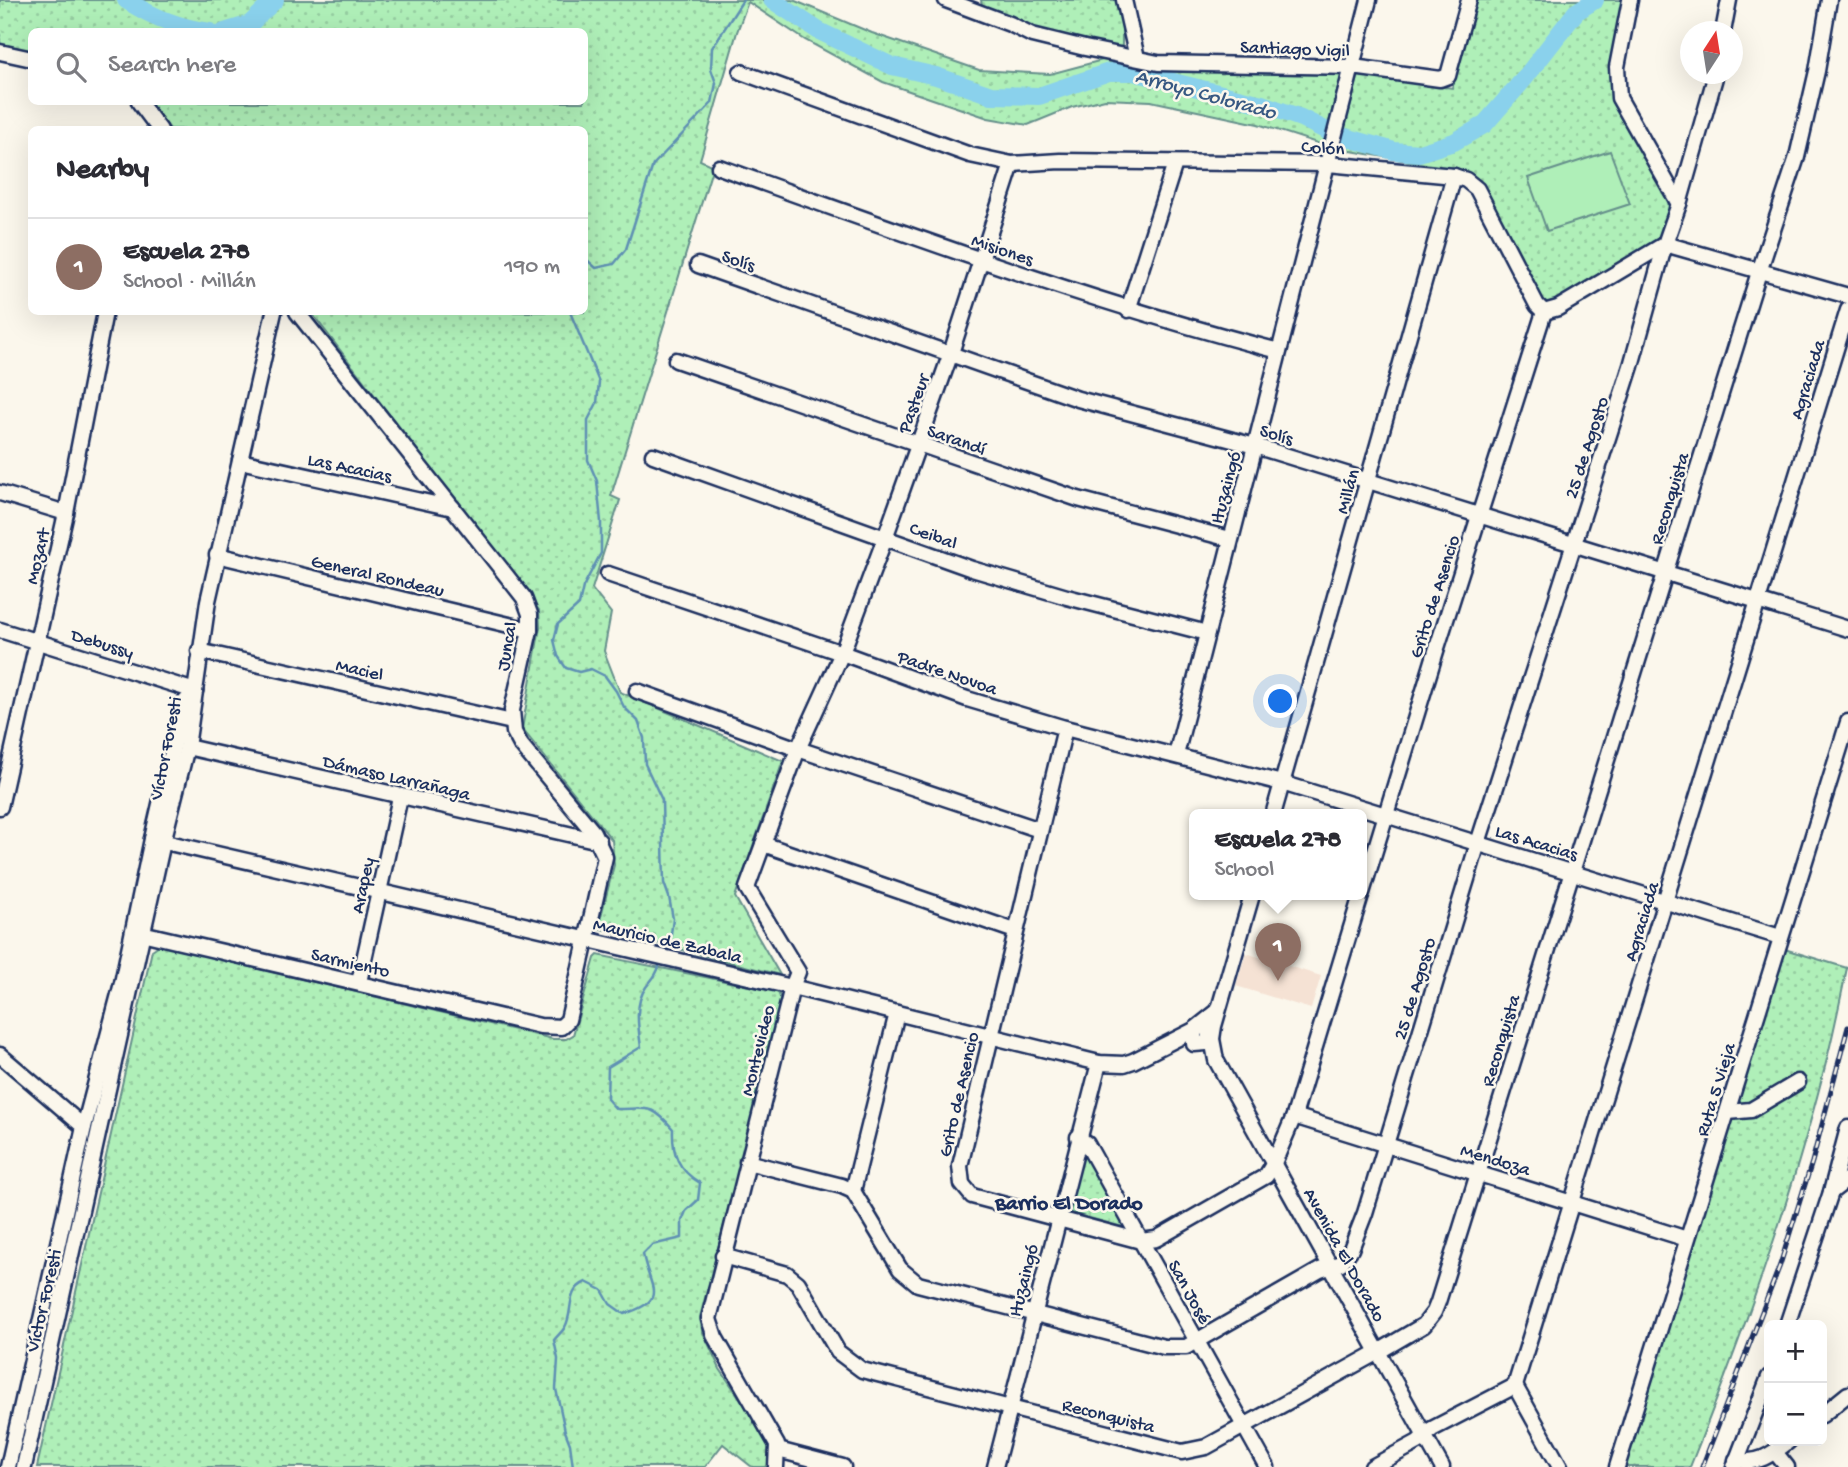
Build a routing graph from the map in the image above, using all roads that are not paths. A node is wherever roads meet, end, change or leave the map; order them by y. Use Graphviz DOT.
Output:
graph roads {
  1 [pos="946,0"];
  2 [pos="1124,0"];
  3 [pos="1368,0"];
  4 [pos="1469,0"];
  5 [pos="1630,0"];
  6 [pos="1730,0"];
  7 [pos="1829,0"];
  8 [pos="969,3"];
  9 [pos="1725,21"];
  10 [pos="0,52"];
  11 [pos="28,58"];
  12 [pos="1137,58"];
  13 [pos="1353,68"];
  14 [pos="741,72"];
  15 [pos="1713,84"];
  16 [pos="141,105"];
  17 [pos="153,126"];
  18 [pos="1175,163"];
  19 [pos="1012,164"];
  20 [pos="1328,164"];
  21 [pos="719,166"];
  22 [pos="1454,176"];
  23 [pos="1679,204"];
  24 [pos="1665,244"];
  25 [pos="981,261"];
  26 [pos="698,265"];
  27 [pos="1759,272"];
  28 [pos="1817,288"];
  29 [pos="1848,289"];
  30 [pos="1848,296"];
  31 [pos="1848,308"];
  32 [pos="1128,310"];
  33 [pos="1544,312"];
  34 [pos="103,315"];
  35 [pos="273,315"];
  36 [pos="299,315"];
  37 [pos="1279,351"];
  38 [pos="951,353"];
  39 [pos="676,360"];
  40 [pos="918,445"];
  41 [pos="1255,446"];
  42 [pos="653,456"];
  43 [pos="240,461"];
  44 [pos="1369,481"];
  45 [pos="0,493"];
  46 [pos="453,508"];
  47 [pos="66,513"];
  48 [pos="1479,516"];
  49 [pos="886,538"];
  50 [pos="1230,539"];
  51 [pos="1572,545"];
  52 [pos="218,555"];
  53 [pos="1665,573"];
  54 [pos="608,574"];
  55 [pos="1758,601"];
  56 [pos="1848,629"];
  57 [pos="0,630"];
  58 [pos="530,630"];
  59 [pos="1207,633"];
  60 [pos="36,641"];
  61 [pos="199,651"];
  62 [pos="842,653"];
  63 [pos="195,691"];
  64 [pos="637,691"];
  65 [pos="512,722"];
  66 [pos="1848,722"];
  67 [pos="1065,728"];
  68 [pos="187,747"];
  69 [pos="798,749"];
  70 [pos="1176,755"];
  71 [pos="1282,783"];
  72 [pos="400,797"];
  73 [pos="0,807"];
  74 [pos="1275,809"];
  75 [pos="1386,814"];
  76 [pos="1040,830"];
  77 [pos="158,841"];
  78 [pos="599,841"];
  79 [pos="1478,843"];
  80 [pos="763,844"];
  81 [pos="1572,871"];
  82 [pos="1367,877"];
  83 [pos="379,892"];
  84 [pos="1251,900"];
  85 [pos="1360,900"];
  86 [pos="1666,902"];
  87 [pos="1015,931"];
  88 [pos="139,932"];
  89 [pos="1780,937"];
  90 [pos="587,940"];
  91 [pos="359,982"];
  92 [pos="792,987"];
  93 [pos="1218,1011"];
  94 [pos="897,1013"];
  95 [pos="1196,1034"];
  96 [pos="990,1036"];
  97 [pos="1212,1039"];
  98 [pos="0,1055"];
  99 [pos="1216,1060"];
  100 [pos="1099,1063"];
  101 [pos="1798,1082"];
  102 [pos="1728,1112"];
  103 [pos="1294,1116"];
  104 [pos="84,1127"];
  105 [pos="1848,1128"];
  106 [pos="1078,1137"];
  107 [pos="1385,1144"];
  108 [pos="747,1162"];
  109 [pos="1275,1163"];
  110 [pos="1478,1173"];
  111 [pos="1848,1179"];
  112 [pos="853,1191"];
  113 [pos="1831,1192"];
  114 [pos="1572,1202"];
  115 [pos="1057,1219"];
  116 [pos="1687,1239"];
  117 [pos="1141,1241"];
  118 [pos="723,1256"];
  119 [pos="1332,1266"];
  120 [pos="1033,1312"];
  121 [pos="1789,1320"];
  122 [pos="1197,1341"];
  123 [pos="1378,1352"];
  124 [pos="1767,1383"];
  125 [pos="1515,1386"];
  126 [pos="1848,1394"];
  127 [pos="1010,1408"];
  128 [pos="1827,1411"];
  129 [pos="1245,1427"];
  130 [pos="0,1432"];
  131 [pos="15,1436"];
  132 [pos="1424,1436"];
  133 [pos="30,1440"];
  134 [pos="1783,1446"];
  135 [pos="778,1450"];
  136 [pos="1775,1452"];
  137 [pos="1735,1464"];
  138 [pos="8,1467"];
  139 [pos="24,1467"];
  140 [pos="776,1467"];
  141 [pos="843,1467"];
  142 [pos="995,1467"];
  143 [pos="1267,1467"];
  144 [pos="1372,1467"];
  145 [pos="1442,1467"];
  146 [pos="1560,1467"];
  147 [pos="1617,1467"];
  148 [pos="1787,1467"];
  1 -- 8 [label="street, Santiago Vigil"];
  2 -- 12 [label="street"];
  3 -- 13 [label="street, Ituzaingó"];
  4 -- 13 [label="street, Santiago Vigil"];
  5 -- 23 [label="street"];
  6 -- 9 [label="street"];
  7 -- 27 [label="street, Reconquista"];
  8 -- 12 [label="street, Santiago Vigil"];
  10 -- 11 [label="street"];
  12 -- 13 [label="street, Santiago Vigil"];
  13 -- 20 [label="street, Ituzaingó"];
  14 -- 19 [label="street, Colón"];
  15 -- 23 [label="street, 25 de Agosto"];
  16 -- 17 [label="street"];
  18 -- 19 [label="street, Colón"];
  18 -- 20 [label="street, Colón"];
  18 -- 32 [label="street"];
  19 -- 25 [label="street, Pasteur"];
  20 -- 22 [label="street, Colón"];
  20 -- 37 [label="street, Ituzaingó"];
  21 -- 25 [label="street, Misiones"];
  22 -- 33 [label="street"];
  22 -- 44 [label="street, Millán"];
  23 -- 24 [label="street, 25 de Agosto"];
  24 -- 27 [label="street"];
  24 -- 33 [label="street"];
  24 -- 51 [label="street, 25 de Agosto"];
  25 -- 32 [label="street, Misiones"];
  25 -- 38 [label="street, Pasteur"];
  26 -- 38 [label="street, Solís"];
  27 -- 28 [label="street"];
  27 -- 53 [label="street, Reconquista"];
  28 -- 29 [label="street"];
  28 -- 30 [label="street"];
  28 -- 31 [label="street"];
  31 -- 55 [label="street, Agraciada"];
  32 -- 37 [label="street, Misiones"];
  33 -- 48 [label="street, Grito de Asencio"];
  34 -- 47 [label="street, Mozart"];
  35 -- 43 [label="street"];
  36 -- 46 [label="street, Juncal"];
  37 -- 41 [label="street, Ituzaingó"];
  38 -- 40 [label="street, Pasteur"];
  38 -- 41 [label="street, Solís"];
  39 -- 40 [label="street, Sarandí"];
  40 -- 49 [label="street, Pasteur"];
  40 -- 50 [label="street, Sarandí"];
  41 -- 44 [label="street, Solís"];
  41 -- 50 [label="street, Ituzaingó"];
  42 -- 49 [label="street, Ceibal"];
  43 -- 46 [label="street, Las Acacias"];
  43 -- 52 [label="street"];
  44 -- 48 [label="street, Solís"];
  44 -- 71 [label="street, Millán"];
  45 -- 47 [label="street"];
  46 -- 58 [label="street, Juncal"];
  47 -- 60 [label="street, Mozart"];
  48 -- 51 [label="street, Solís"];
  48 -- 75 [label="street, Grito de Asencio"];
  49 -- 59 [label="street, Ceibal"];
  49 -- 62 [label="street, Pasteur"];
  50 -- 59 [label="street, Ituzaingó"];
  51 -- 53 [label="street, Solís"];
  51 -- 79 [label="street, 25 de Agosto"];
  52 -- 58 [label="street, General Rondeau"];
  52 -- 61 [label="street"];
  53 -- 55 [label="street, Solís"];
  53 -- 81 [label="street, Reconquista"];
  54 -- 62 [label="street, Padre Novoa"];
  55 -- 56 [label="street, Solís"];
  55 -- 86 [label="street, Agraciada"];
  57 -- 60 [label="street, Debussy"];
  58 -- 65 [label="street, Juncal"];
  59 -- 70 [label="street, Ituzaingó"];
  60 -- 63 [label="street, Debussy"];
  60 -- 73 [label="street, Mozart"];
  61 -- 63 [label="street"];
  61 -- 65 [label="street, Maciel"];
  62 -- 67 [label="street, Padre Novoa"];
  62 -- 69 [label="street, Montevideo"];
  63 -- 68 [label="street, Víctor Foresti"];
  63 -- 77 [label="street, Víctor Foresti"];
  64 -- 69 [label="street"];
  65 -- 78 [label="street"];
  66 -- 89 [label="street, Ruta 5 Vieja"];
  67 -- 70 [label="street, Padre Novoa"];
  67 -- 76 [label="street, Grito de Asencio"];
  68 -- 72 [label="street, Dámaso Larrañaga"];
  68 -- 77 [label="street, Víctor Foresti"];
  69 -- 76 [label="street"];
  69 -- 80 [label="street, Montevideo"];
  70 -- 71 [label="street, Padre Novoa"];
  71 -- 74 [label="street, Millán"];
  71 -- 75 [label="street, Las Acacias"];
  72 -- 78 [label="street, Dámaso Larrañaga"];
  72 -- 83 [label="street, Arapey"];
  75 -- 79 [label="street, Las Acacias"];
  75 -- 82 [label="street, Grito de Asencio"];
  76 -- 87 [label="street, Grito de Asencio"];
  77 -- 83 [label="street, Mauricio de Zabala"];
  77 -- 88 [label="street, Víctor Foresti"];
  78 -- 90 [label="street"];
  79 -- 81 [label="street, Las Acacias"];
  79 -- 107 [label="street, 25 de Agosto"];
  80 -- 87 [label="street"];
  80 -- 92 [label="street, Montevideo"];
  81 -- 86 [label="street, Las Acacias"];
  81 -- 110 [label="street, Reconquista"];
  83 -- 90 [label="street, Mauricio de Zabala"];
  83 -- 91 [label="street, Arapey"];
  84 -- 93 [label="street"];
  85 -- 103 [label="street, Grito de Asencio"];
  86 -- 89 [label="street, Las Acacias"];
  86 -- 114 [label="street, Agraciada"];
  87 -- 96 [label="street, Grito de Asencio"];
  88 -- 91 [label="street, Sarmiento"];
  88 -- 104 [label="street, Víctor Foresti"];
  88 -- 133 [label="street, Víctor Foresti"];
  89 -- 102 [label="street, Ruta 5 Vieja"];
  90 -- 91 [label="street, Sarmiento"];
  90 -- 92 [label="street, Mauricio de Zabala"];
  92 -- 94 [label="street, Mauricio de Zabala"];
  92 -- 108 [label="street, Montevideo"];
  93 -- 95 [label="street, Mauricio de Zabala"];
  93 -- 97 [label="street"];
  94 -- 96 [label="street, Mauricio de Zabala"];
  94 -- 112 [label="street"];
  95 -- 97 [label="street"];
  95 -- 99 [label="street"];
  95 -- 100 [label="street, Mauricio de Zabala"];
  96 -- 100 [label="street, Mauricio de Zabala"];
  96 -- 115 [label="street, Grito de Asencio"];
  97 -- 99 [label="street"];
  98 -- 104 [label="street"];
  99 -- 109 [label="street, Avenida El Dorado"];
  100 -- 106 [label="street, Ituzaingó"];
  101 -- 102 [label="street"];
  102 -- 116 [label="street, Ruta 5 Vieja"];
  103 -- 107 [label="street, Mendoza"];
  103 -- 109 [label="street, Grito de Asencio"];
  104 -- 131 [label="street, Víctor Foresti"];
  105 -- 113 [label="street"];
  106 -- 115 [label="street, Ituzaingó"];
  106 -- 117 [label="street, San José"];
  107 -- 110 [label="street, Mendoza"];
  107 -- 119 [label="street, 25 de Agosto"];
  108 -- 112 [label="street"];
  108 -- 118 [label="street, Montevideo"];
  109 -- 117 [label="street, Grito de Asencio"];
  109 -- 119 [label="street, Avenida El Dorado"];
  110 -- 114 [label="street, Mendoza"];
  110 -- 123 [label="street, Reconquista"];
  111 -- 113 [label="street"];
  112 -- 120 [label="street, 25 de Agosto"];
  113 -- 121 [label="street"];
  114 -- 116 [label="street, Mendoza"];
  114 -- 125 [label="street, Agraciada"];
  115 -- 117 [label="street, Grito de Asencio"];
  115 -- 120 [label="street, Ituzaingó"];
  116 -- 147 [label="street, Ruta 5 Vieja"];
  117 -- 122 [label="street, San José"];
  118 -- 127 [label="street, Reconquista"];
  118 -- 135 [label="street, Montevideo"];
  119 -- 122 [label="street, 25 de Agosto"];
  119 -- 123 [label="street, Avenida El Dorado"];
  120 -- 122 [label="street, 25 de Agosto"];
  120 -- 127 [label="street, Ituzaingó"];
  122 -- 129 [label="street, San José"];
  123 -- 129 [label="street, Reconquista"];
  123 -- 132 [label="street, Avenida El Dorado"];
  124 -- 137 [label="street"];
  125 -- 132 [label="street"];
  125 -- 146 [label="street"];
  126 -- 128 [label="street"];
  127 -- 129 [label="street, Reconquista"];
  127 -- 142 [label="street, Ituzaingó"];
  129 -- 143 [label="street, San José"];
  130 -- 131 [label="street"];
  131 -- 133 [label="street"];
  131 -- 138 [label="street, Víctor Foresti"];
  132 -- 144 [label="street"];
  132 -- 145 [label="street, Avenida El Dorado"];
  133 -- 139 [label="street, Víctor Foresti"];
  134 -- 136 [label="street"];
  135 -- 140 [label="street"];
  135 -- 141 [label="street"];
  136 -- 137 [label="street"];
  136 -- 148 [label="street"];
}
